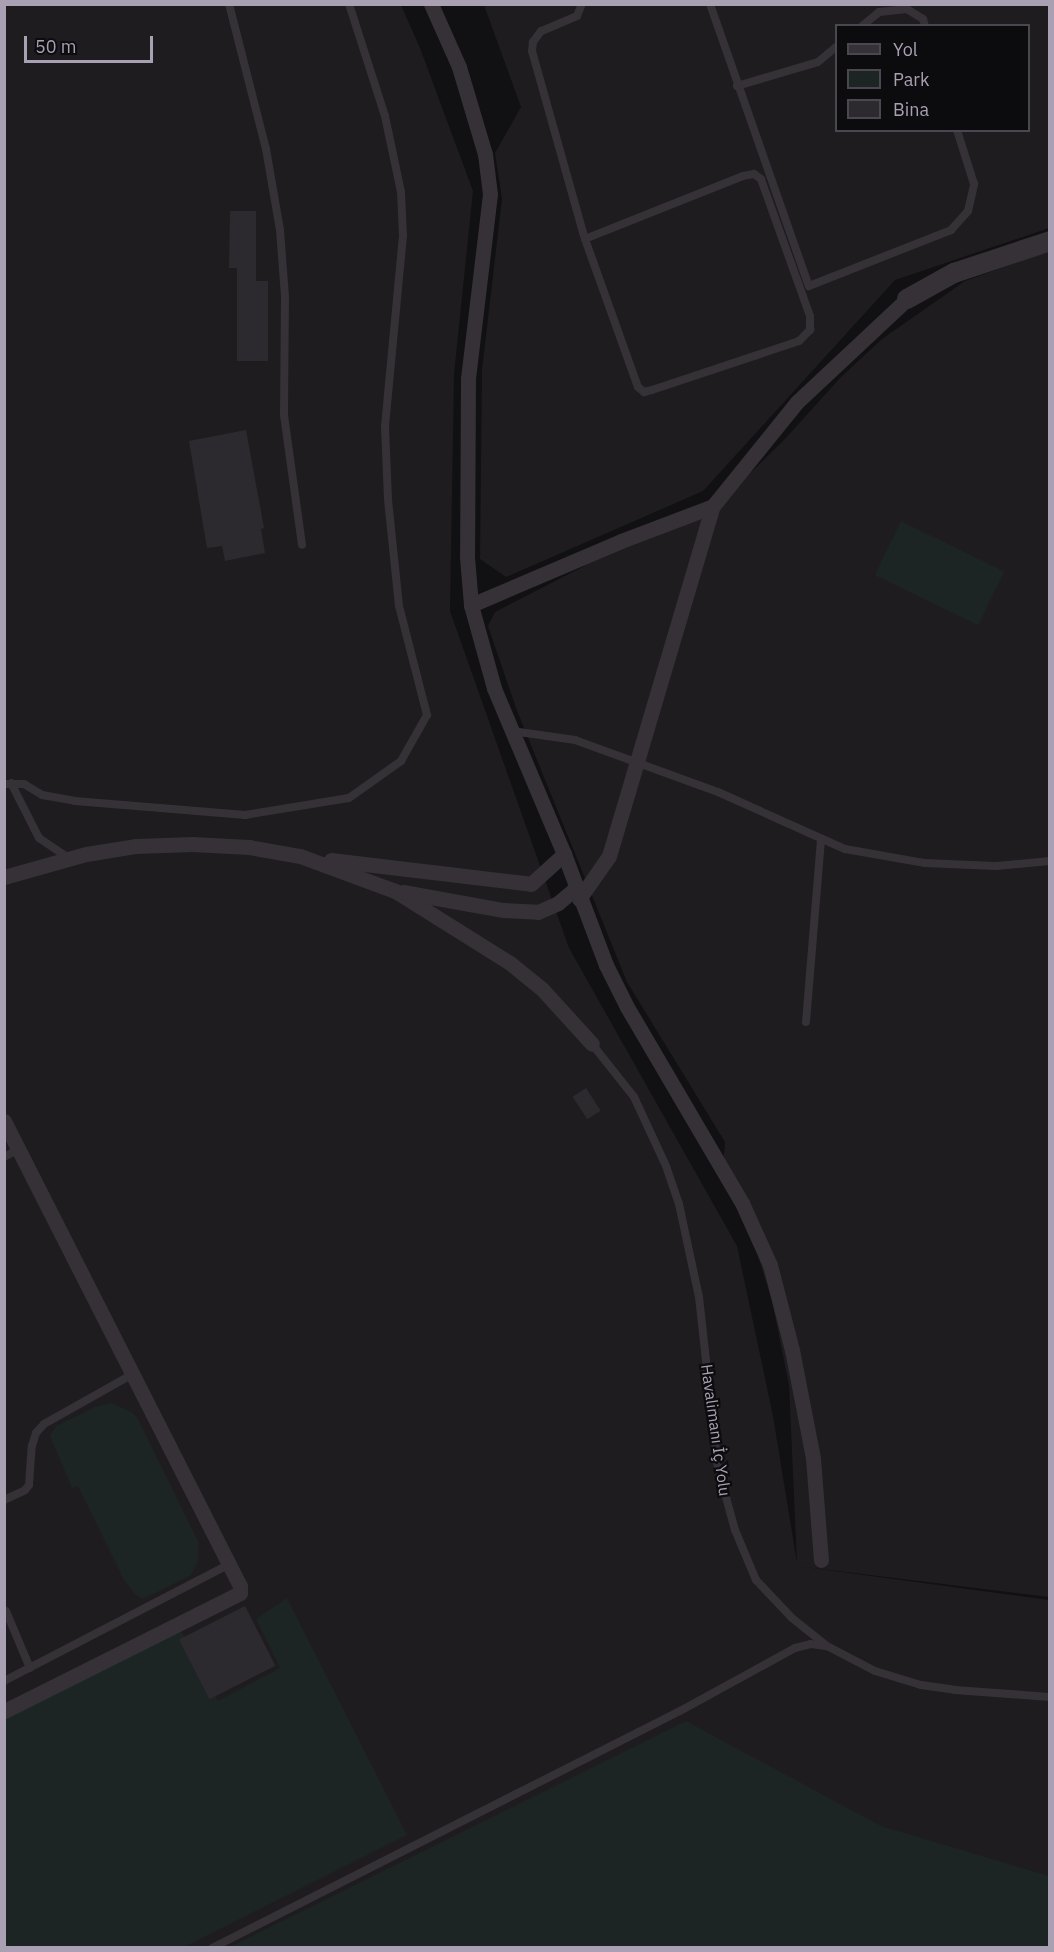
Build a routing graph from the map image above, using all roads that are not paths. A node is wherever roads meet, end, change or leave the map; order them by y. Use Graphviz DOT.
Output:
graph roads {
  1 [pos="229,4"];
  2 [pos="349,4"];
  3 [pos="431,4"];
  4 [pos="582,4"];
  5 [pos="710,4"];
  6 [pos="864,24"];
  7 [pos="924,24"];
  8 [pos="835,49"];
  9 [pos="737,86"];
  10 [pos="958,132"];
  11 [pos="585,239"];
  12 [pos="1050,241"];
  13 [pos="907,299"];
  14 [pos="713,506"];
  15 [pos="302,545"];
  16 [pos="471,605"];
  17 [pos="512,731"];
  18 [pos="635,763"];
  19 [pos="8,784"];
  20 [pos="821,839"];
  21 [pos="564,854"];
  22 [pos="300,856"];
  23 [pos="69,858"];
  24 [pos="1050,861"];
  25 [pos="4,877"];
  26 [pos="394,891"];
  27 [pos="578,893"];
  28 [pos="806,1022"];
  29 [pos="592,1044"];
  30 [pos="4,1121"];
  31 [pos="20,1149"];
  32 [pos="4,1157"];
  33 [pos="134,1374"];
  34 [pos="4,1500"];
  35 [pos="821,1560"];
  36 [pos="230,1564"];
  37 [pos="6,1611"];
  38 [pos="828,1646"];
  39 [pos="30,1668"];
  40 [pos="4,1681"];
  41 [pos="1050,1697"];
  42 [pos="4,1711"];
  43 [pos="212,1947"];
  1 -- 15 [label="lane"];
  2 -- 19 [label="lane"];
  3 -- 16 [label="street"];
  4 -- 11 [label="lane"];
  5 -- 9 [label="lane"];
  6 -- 7 [label="lane"];
  8 -- 9 [label="lane"];
  9 -- 10 [label="lane"];
  11 -- 11 [label="lane"];
  12 -- 13 [label="street"];
  13 -- 14 [label="street"];
  14 -- 16 [label="street"];
  14 -- 18 [label="street"];
  16 -- 17 [label="street"];
  17 -- 18 [label="lane"];
  17 -- 21 [label="street"];
  18 -- 20 [label="lane"];
  18 -- 27 [label="street"];
  19 -- 23 [label="lane"];
  20 -- 24 [label="lane"];
  20 -- 28 [label="lane"];
  21 -- 22 [label="street"];
  21 -- 27 [label="street"];
  22 -- 23 [label="street"];
  22 -- 26 [label="street"];
  23 -- 25 [label="street"];
  26 -- 27 [label="street"];
  26 -- 29 [label="street"];
  27 -- 35 [label="street"];
  29 -- 38 [label="lane, Havalimanı İç Yolu"];
  30 -- 31 [label="street"];
  31 -- 32 [label="lane"];
  31 -- 33 [label="street"];
  33 -- 34 [label="lane"];
  33 -- 36 [label="street"];
  36 -- 39 [label="lane"];
  36 -- 42 [label="street"];
  37 -- 39 [label="lane"];
  38 -- 41 [label="lane, Havalimanı İç Yolu"];
  38 -- 43 [label="lane"];
  39 -- 40 [label="lane"];
}
